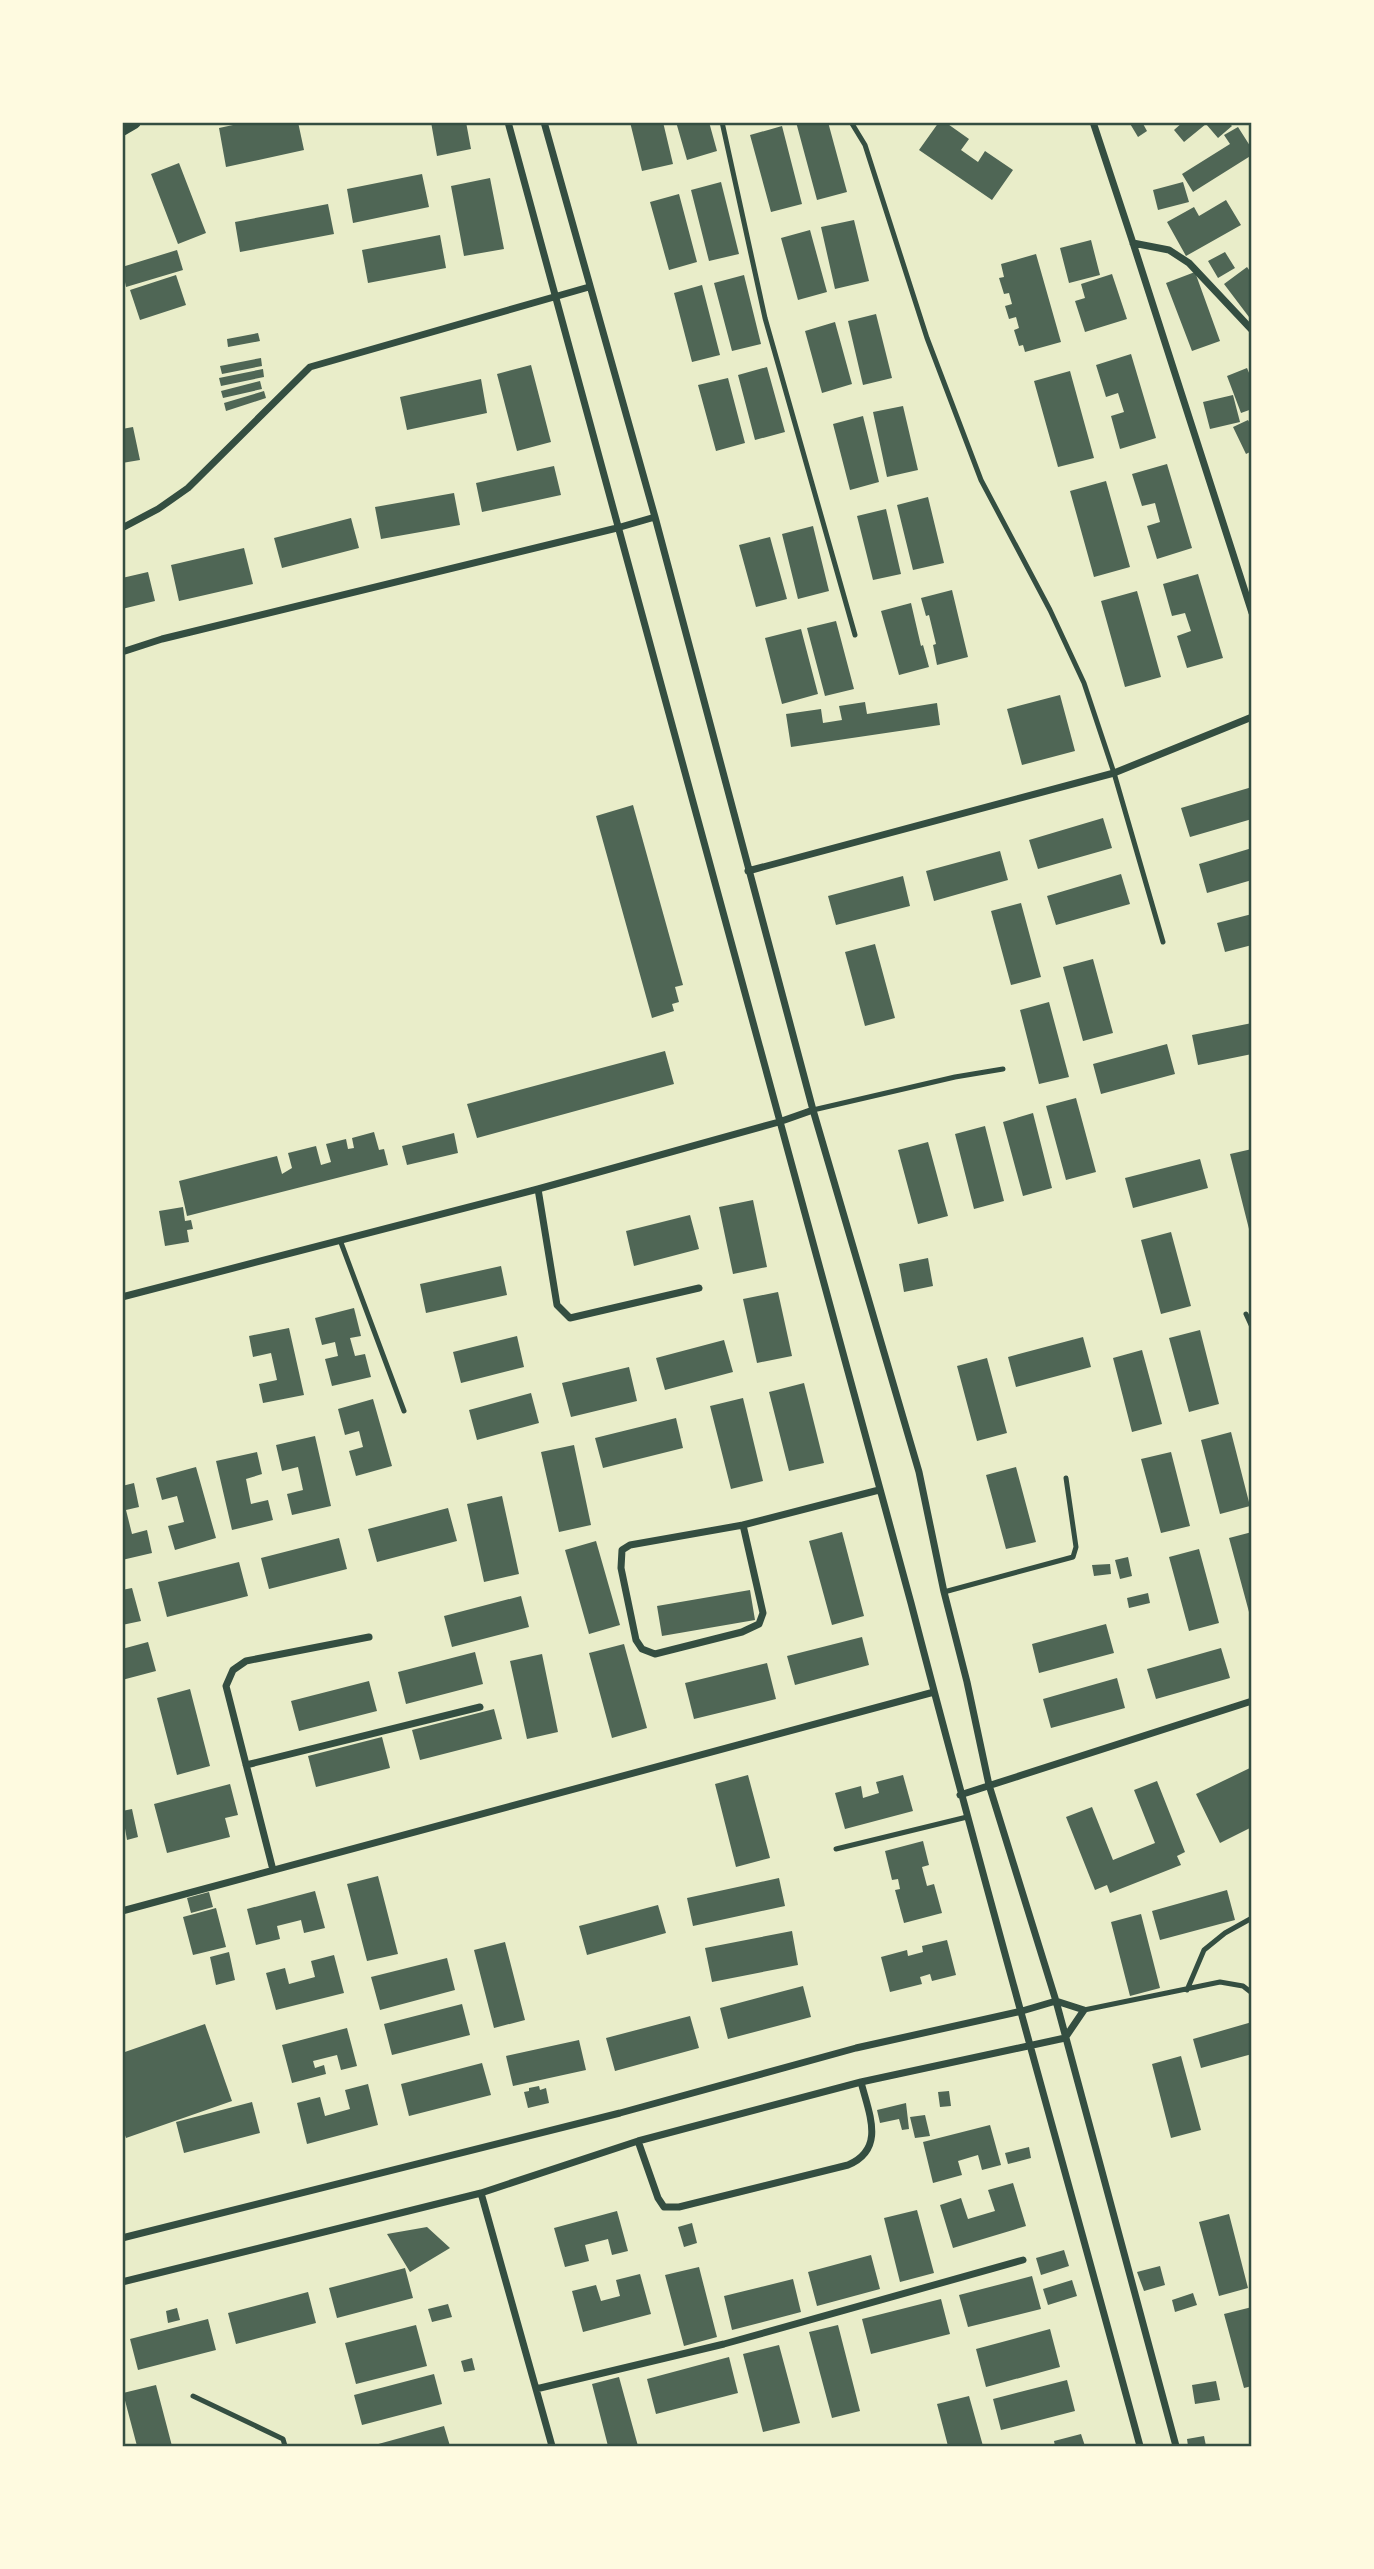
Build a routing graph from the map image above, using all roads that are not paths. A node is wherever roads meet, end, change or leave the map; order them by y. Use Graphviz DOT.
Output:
graph roads {
  1 [pos="134,122"];
  2 [pos="508,122"];
  3 [pos="544,122"];
  4 [pos="722,122"];
  5 [pos="851,122"];
  6 [pos="1093,122"];
  7 [pos="122,129"];
  8 [pos="1133,243"];
  9 [pos="589,287"];
  10 [pos="556,298"];
  11 [pos="1251,330"];
  12 [pos="655,517"];
  13 [pos="122,528"];
  14 [pos="617,528"];
  15 [pos="1251,613"];
  16 [pos="855,635"];
  17 [pos="122,652"];
  18 [pos="1251,717"];
  19 [pos="1114,773"];
  20 [pos="748,871"];
  21 [pos="1163,942"];
  22 [pos="1003,1069"];
  23 [pos="813,1110"];
  24 [pos="779,1122"];
  25 [pos="538,1189"];
  26 [pos="340,1240"];
  27 [pos="699,1288"];
  28 [pos="122,1297"];
  29 [pos="1246,1314"];
  30 [pos="1251,1326"];
  31 [pos="404,1411"];
  32 [pos="1066,1478"];
  33 [pos="879,1490"];
  34 [pos="743,1525"];
  35 [pos="944,1592"];
  36 [pos="369,1637"];
  37 [pos="934,1692"];
  38 [pos="1251,1701"];
  39 [pos="480,1707"];
  40 [pos="246,1765"];
  41 [pos="989,1786"];
  42 [pos="960,1795"];
  43 [pos="967,1817"];
  44 [pos="836,1849"];
  45 [pos="273,1870"];
  46 [pos="122,1911"];
  47 [pos="1251,1918"];
  48 [pos="1187,1990"];
  49 [pos="1251,1993"];
  50 [pos="1056,2001"];
  51 [pos="1084,2010"];
  52 [pos="1022,2011"];
  53 [pos="1065,2038"];
  54 [pos="1031,2046"];
  55 [pos="861,2082"];
  56 [pos="638,2141"];
  57 [pos="481,2193"];
  58 [pos="122,2238"];
  59 [pos="1023,2260"];
  60 [pos="122,2282"];
  61 [pos="536,2389"];
  62 [pos="193,2396"];
  63 [pos="285,2446"];
  64 [pos="552,2446"];
  65 [pos="1140,2446"];
  66 [pos="1176,2446"];
  1 -- 7 [label="main road"];
  2 -- 10 [label="street"];
  3 -- 9 [label="street"];
  4 -- 16 [label="lane"];
  5 -- 19 [label="lane"];
  6 -- 8 [label="street"];
  8 -- 11 [label="street"];
  8 -- 15 [label="street"];
  9 -- 10 [label="street"];
  9 -- 12 [label="street"];
  10 -- 13 [label="street"];
  10 -- 14 [label="street"];
  12 -- 14 [label="street"];
  12 -- 20 [label="street"];
  14 -- 17 [label="street"];
  14 -- 24 [label="street"];
  18 -- 19 [label="street"];
  19 -- 20 [label="street"];
  19 -- 21 [label="lane"];
  20 -- 23 [label="street"];
  22 -- 23 [label="lane"];
  23 -- 24 [label="street"];
  23 -- 35 [label="street"];
  24 -- 25 [label="street"];
  24 -- 33 [label="street"];
  25 -- 26 [label="street"];
  25 -- 27 [label="street"];
  26 -- 28 [label="street"];
  26 -- 31 [label="lane"];
  29 -- 30 [label="lane"];
  32 -- 35 [label="lane"];
  33 -- 34 [label="street"];
  33 -- 37 [label="street"];
  34 -- 34 [label="street"];
  35 -- 41 [label="street"];
  36 -- 40 [label="street"];
  37 -- 42 [label="street"];
  37 -- 45 [label="street"];
  38 -- 41 [label="street"];
  39 -- 40 [label="street"];
  40 -- 45 [label="street"];
  41 -- 42 [label="street"];
  41 -- 50 [label="street"];
  42 -- 43 [label="street"];
  43 -- 44 [label="lane"];
  43 -- 52 [label="street"];
  45 -- 46 [label="street"];
  47 -- 48 [label="lane"];
  48 -- 49 [label="lane"];
  48 -- 51 [label="lane"];
  50 -- 51 [label="street"];
  50 -- 52 [label="street"];
  50 -- 53 [label="street"];
  51 -- 53 [label="street"];
  52 -- 54 [label="street"];
  52 -- 58 [label="street"];
  53 -- 54 [label="street"];
  53 -- 66 [label="street"];
  54 -- 55 [label="street"];
  54 -- 65 [label="street"];
  55 -- 56 [label="street"];
  55 -- 56 [label="street"];
  56 -- 57 [label="street"];
  57 -- 60 [label="street"];
  57 -- 61 [label="street"];
  59 -- 61 [label="street"];
  61 -- 64 [label="street"];
  62 -- 63 [label="lane"];
}
